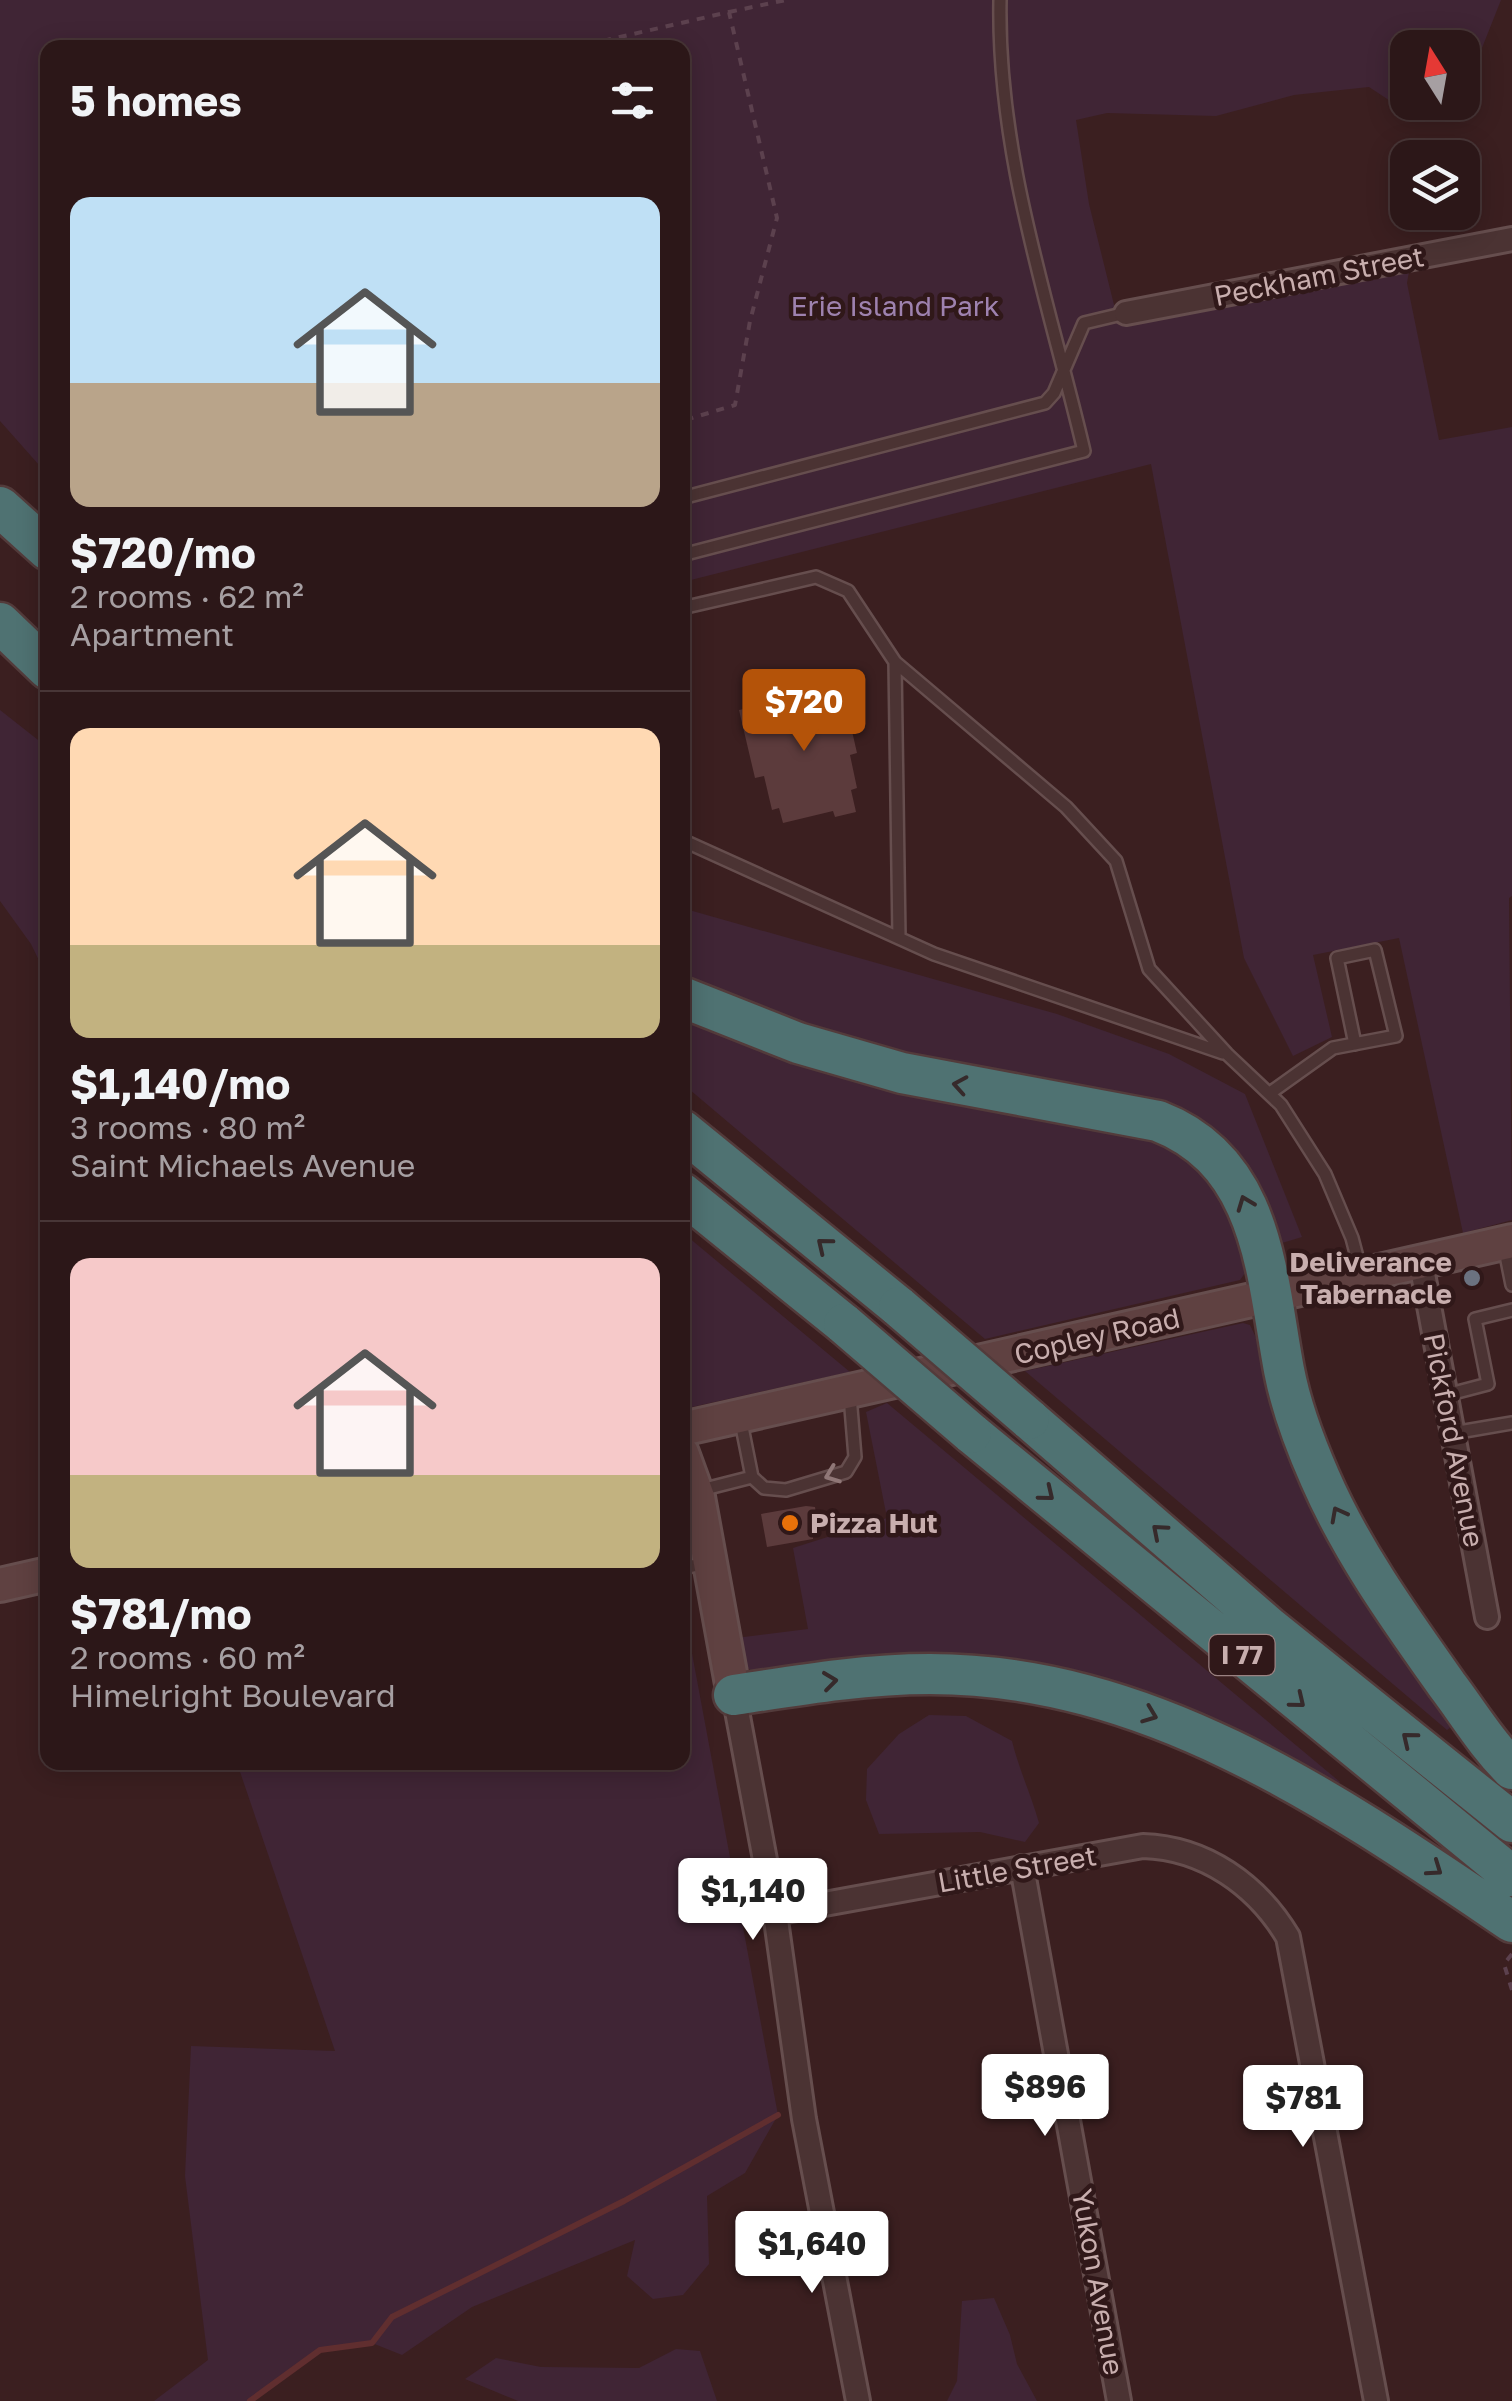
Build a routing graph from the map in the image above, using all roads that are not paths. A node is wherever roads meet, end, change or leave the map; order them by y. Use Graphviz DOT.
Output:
graph roads {
  1 [pos="1000,0"];
  2 [pos="1512,239"];
  3 [pos="1126,313"];
  4 [pos="1065,365"];
  5 [pos="690,496"];
  6 [pos="0,507"];
  7 [pos="40,543"];
  8 [pos="690,553"];
  9 [pos="690,606"];
  10 [pos="0,622"];
  11 [pos="40,661"];
  12 [pos="894,662"];
  13 [pos="690,844"];
  14 [pos="898,938"];
  15 [pos="690,1000"];
  16 [pos="1354,1044"];
  17 [pos="1228,1054"];
  18 [pos="1270,1094"];
  19 [pos="690,1136"];
  20 [pos="690,1200"];
  21 [pos="1508,1242"];
  22 [pos="1421,1263"];
  23 [pos="1362,1276"];
  24 [pos="1512,1285"];
  25 [pos="1274,1296"];
  26 [pos="1512,1310"];
  27 [pos="850,1391"];
  28 [pos="1446,1395"];
  29 [pos="740,1416"];
  30 [pos="1512,1423"];
  31 [pos="690,1427"];
  32 [pos="1453,1433"];
  33 [pos="752,1477"];
  34 [pos="690,1492"];
  35 [pos="690,1501"];
  36 [pos="697,1565"];
  37 [pos="40,1576"];
  38 [pos="0,1585"];
  39 [pos="1487,1617"];
  40 [pos="734,1695"];
  41 [pos="1512,1769"];
  42 [pos="1512,1822"];
  43 [pos="1022,1867"];
  44 [pos="1512,1876"];
  45 [pos="776,1914"];
  46 [pos="1512,1922"];
  47 [pos="858,2401"];
  48 [pos="1119,2401"];
  49 [pos="1376,2401"];
  1 -- 4 [label="lane"];
  2 -- 3 [label="street, Peckham Street"];
  3 -- 4 [label="lane"];
  4 -- 5 [label="lane"];
  4 -- 8 [label="lane"];
  6 -- 7 [label="highway"];
  9 -- 12 [label="lane"];
  10 -- 11 [label="highway"];
  12 -- 14 [label="lane"];
  12 -- 17 [label="lane"];
  13 -- 14 [label="lane"];
  14 -- 17 [label="lane"];
  25 -- 15 [label="highway, one-way"];
  16 -- 16 [label="lane"];
  16 -- 18 [label="lane"];
  17 -- 18 [label="lane"];
  18 -- 23 [label="lane"];
  42 -- 19 [label="highway, I 77, one-way, bridge"];
  20 -- 44 [label="highway, I 77, one-way, bridge"];
  21 -- 22 [label="main road, Copley Road"];
  21 -- 24 [label="lane"];
  22 -- 23 [label="main road, Copley Road"];
  22 -- 28 [label="street, Pickford Avenue"];
  23 -- 25 [label="main road, Copley Road"];
  25 -- 27 [label="main road, Copley Road"];
  41 -- 25 [label="highway, one-way"];
  26 -- 28 [label="lane"];
  27 -- 29 [label="main road, Copley Road"];
  27 -- 33 [label="lane, one-way"];
  28 -- 32 [label="street, Pickford Avenue"];
  29 -- 31 [label="main road, Copley Road"];
  29 -- 33 [label="lane"];
  30 -- 32 [label="lane"];
  32 -- 39 [label="street, Pickford Avenue"];
  33 -- 34 [label="lane"];
  35 -- 36 [label="main road"];
  36 -- 40 [label="main road"];
  37 -- 38 [label="main road"];
  40 -- 45 [label="street"];
  40 -- 46 [label="highway, one-way"];
  43 -- 45 [label="street, Little Street"];
  43 -- 48 [label="street, Yukon Avenue"];
  43 -- 49 [label="street, Little Street"];
  45 -- 47 [label="street"];
}
